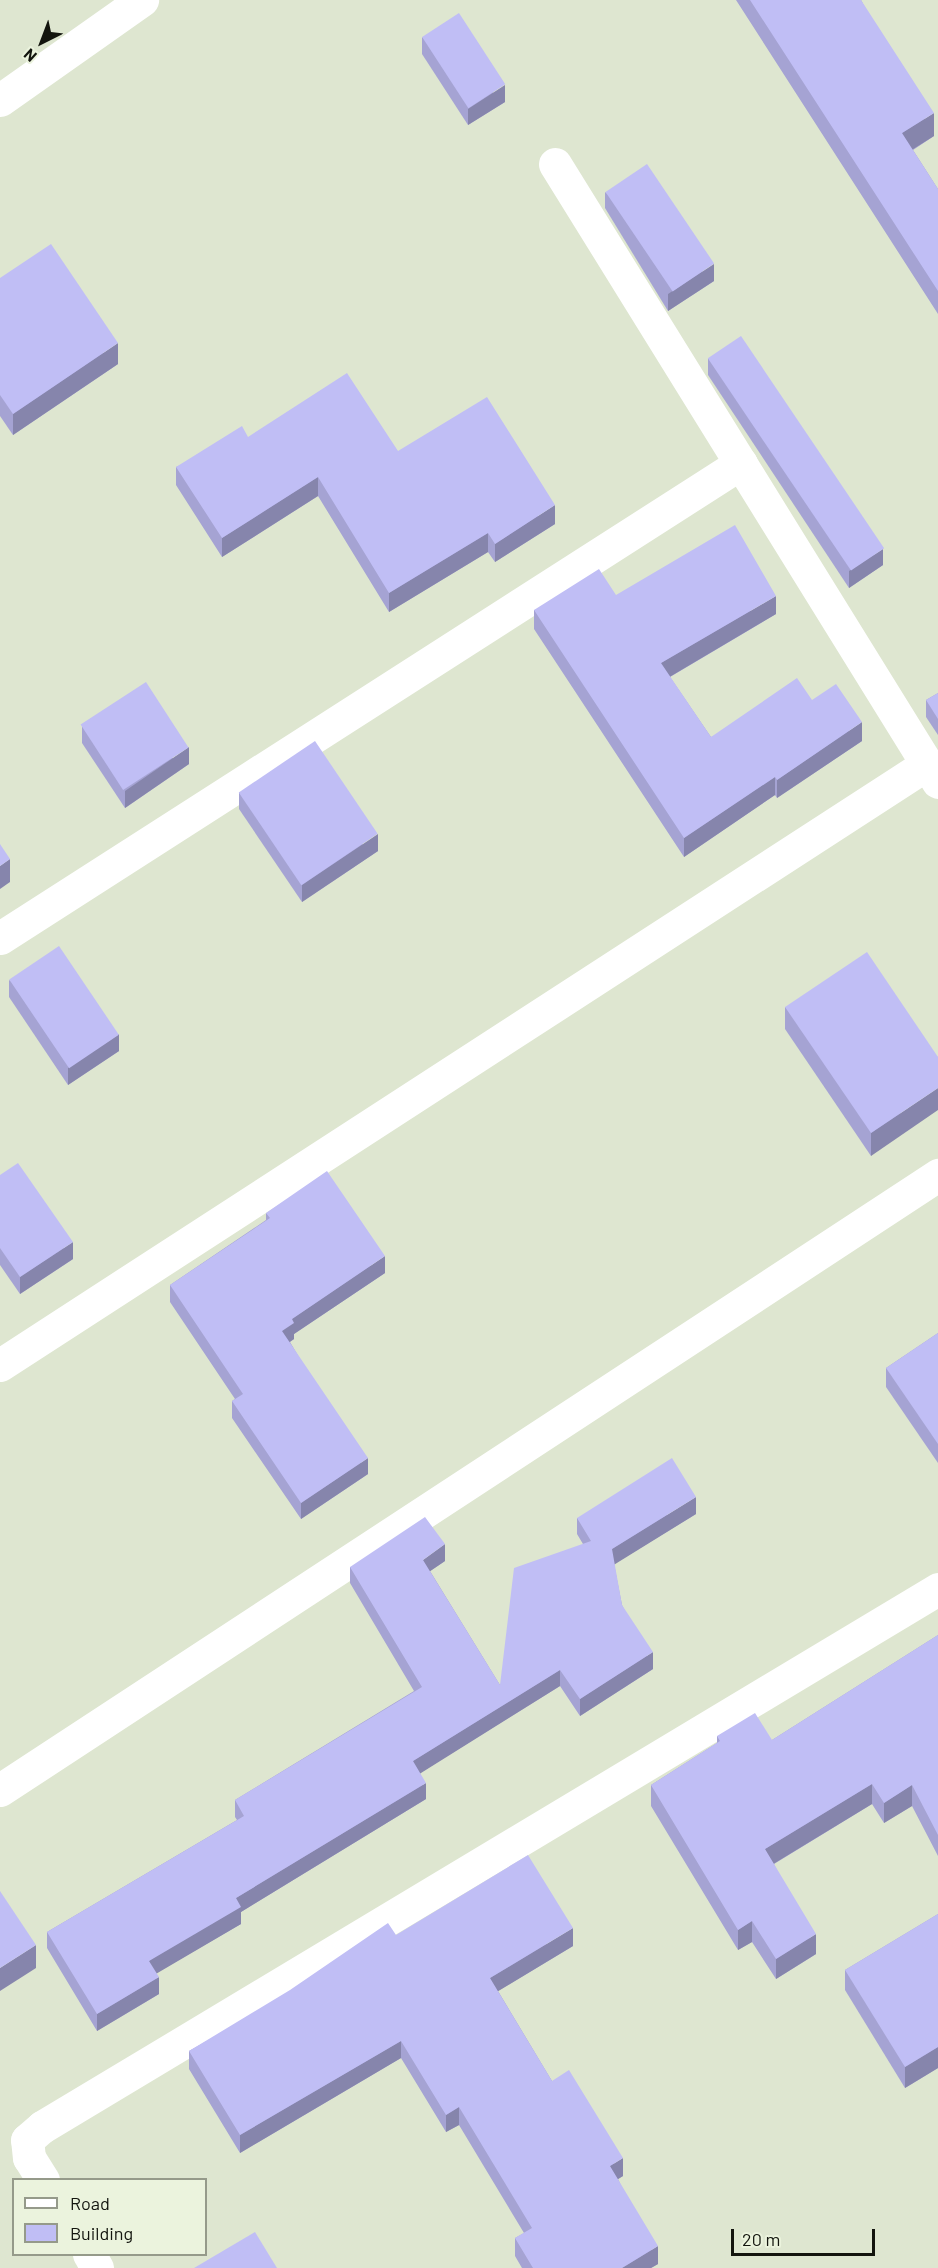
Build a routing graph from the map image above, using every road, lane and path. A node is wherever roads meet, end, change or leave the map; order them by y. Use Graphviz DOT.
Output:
graph roads {
  1 [pos="142,0"];
  2 [pos="0,100"];
  3 [pos="555,164"];
  4 [pos="741,463"];
  5 [pos="932,773"];
  6 [pos="0,938"];
  7 [pos="938,1175"];
  8 [pos="0,1365"];
  9 [pos="938,1589"];
  10 [pos="0,1790"];
  11 [pos="42,2178"];
  1 -- 2 [label="street"];
  3 -- 4 [label="street"];
  4 -- 5 [label="street"];
  4 -- 6 [label="street"];
  5 -- 8 [label="street"];
  7 -- 10 [label="street"];
  9 -- 11 [label="street"];
}
